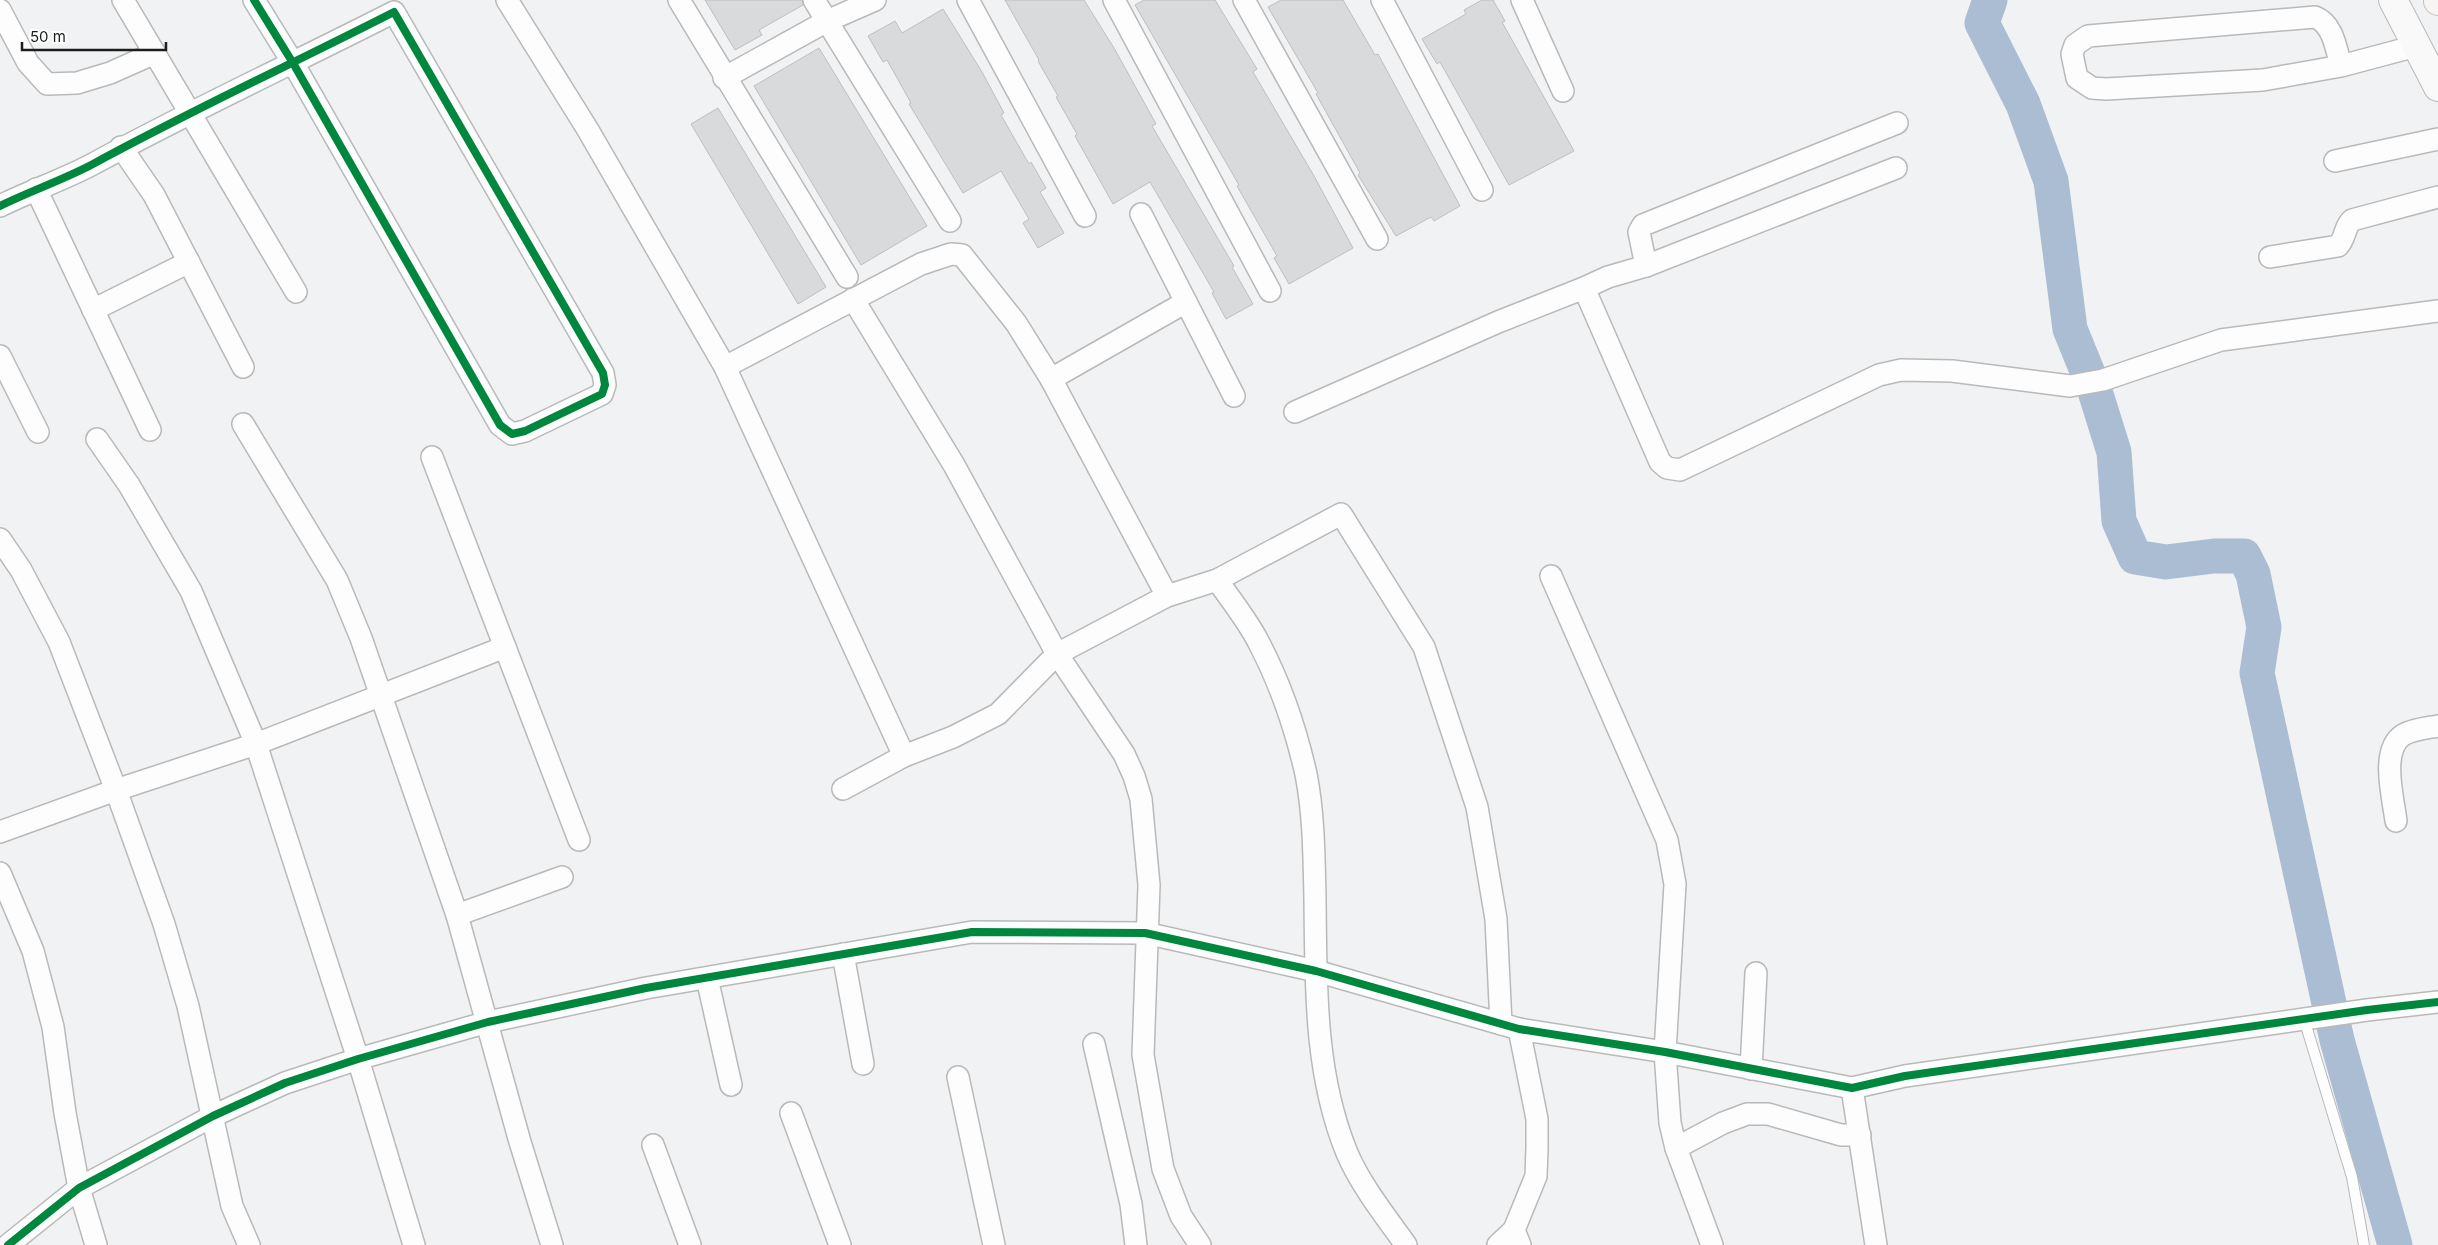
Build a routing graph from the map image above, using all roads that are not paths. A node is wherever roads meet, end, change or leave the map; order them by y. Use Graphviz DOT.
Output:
graph roads {
  1 [pos="124,0"];
  2 [pos="254,0"];
  3 [pos="507,0"];
  4 [pos="679,0"];
  5 [pos="814,0"];
  6 [pos="875,0"];
  7 [pos="968,0"];
  8 [pos="1114,0"];
  9 [pos="1244,0"];
  10 [pos="1522,0"];
  11 [pos="2393,0"];
  12 [pos="1387,2"];
  13 [pos="390,6"];
  14 [pos="0,10"];
  15 [pos="827,22"];
  16 [pos="2416,46"];
  17 [pos="155,53"];
  18 [pos="293,63"];
  19 [pos="2341,66"];
  20 [pos="724,78"];
  21 [pos="2438,87"];
  22 [pos="1563,90"];
  23 [pos="191,113"];
  24 [pos="1897,123"];
  25 [pos="2438,139"];
  26 [pos="121,146"];
  27 [pos="2335,161"];
  28 [pos="1896,168"];
  29 [pos="36,189"];
  30 [pos="1482,190"];
  31 [pos="2438,197"];
  32 [pos="0,206"];
  33 [pos="1141,214"];
  34 [pos="1085,216"];
  35 [pos="950,221"];
  36 [pos="1377,239"];
  37 [pos="2270,256"];
  38 [pos="189,262"];
  39 [pos="1646,266"];
  40 [pos="848,277"];
  41 [pos="1584,288"];
  42 [pos="1270,291"];
  43 [pos="296,292"];
  44 [pos="853,299"];
  45 [pos="1186,302"];
  46 [pos="93,310"];
  47 [pos="2438,311"];
  48 [pos="0,356"];
  49 [pos="724,367"];
  50 [pos="242,368"];
  51 [pos="1051,379"];
  52 [pos="1234,396"];
  53 [pos="1295,412"];
  54 [pos="243,424"];
  55 [pos="150,430"];
  56 [pos="38,432"];
  57 [pos="97,439"];
  58 [pos="432,457"];
  59 [pos="0,539"];
  60 [pos="1551,576"];
  61 [pos="1217,580"];
  62 [pos="1167,596"];
  63 [pos="504,647"];
  64 [pos="1058,654"];
  65 [pos="382,697"];
  66 [pos="2438,726"];
  67 [pos="256,744"];
  68 [pos="904,756"];
  69 [pos="843,789"];
  70 [pos="116,790"];
  71 [pos="2396,820"];
  72 [pos="0,832"];
  73 [pos="579,840"];
  74 [pos="0,873"];
  75 [pos="562,876"];
  76 [pos="457,915"];
  77 [pos="1146,933"];
  78 [pos="843,954"];
  79 [pos="1316,971"];
  80 [pos="1756,973"];
  81 [pos="707,978"];
  82 [pos="2438,1002"];
  83 [pos="2313,1018"];
  84 [pos="488,1022"];
  85 [pos="1510,1026"];
  86 [pos="1094,1044"];
  87 [pos="1665,1052"];
  88 [pos="358,1059"];
  89 [pos="863,1064"];
  90 [pos="1751,1069"];
  91 [pos="958,1077"];
  92 [pos="731,1085"];
  93 [pos="1852,1088"];
  94 [pos="791,1114"];
  95 [pos="214,1116"];
  96 [pos="1860,1135"];
  97 [pos="653,1145"];
  98 [pos="1676,1148"];
  99 [pos="79,1188"];
  100 [pos="1517,1238"];
  101 [pos="8,1245"];
  102 [pos="96,1245"];
  103 [pos="249,1245"];
  104 [pos="414,1245"];
  105 [pos="552,1245"];
  106 [pos="690,1245"];
  107 [pos="840,1245"];
  108 [pos="994,1245"];
  109 [pos="1136,1245"];
  110 [pos="1200,1245"];
  111 [pos="1406,1245"];
  112 [pos="1498,1245"];
  113 [pos="1712,1245"];
  114 [pos="1876,1245"];
  115 [pos="2364,1245"];
  1 -- 17 [label="street"];
  2 -- 18 [label="street"];
  3 -- 49 [label="street"];
  4 -- 20 [label="street"];
  5 -- 15 [label="street"];
  6 -- 15 [label="street"];
  7 -- 34 [label="street"];
  8 -- 42 [label="street"];
  9 -- 36 [label="street"];
  10 -- 22 [label="street"];
  11 -- 16 [label="main road"];
  12 -- 30 [label="street"];
  13 -- 18 [label="street"];
  13 -- 18 [label="street"];
  14 -- 17 [label="street"];
  15 -- 20 [label="street"];
  15 -- 35 [label="street"];
  16 -- 19 [label="street"];
  16 -- 21 [label="main road"];
  17 -- 23 [label="street"];
  18 -- 23 [label="street"];
  19 -- 19 [label="street"];
  20 -- 40 [label="street"];
  23 -- 26 [label="street"];
  23 -- 43 [label="street"];
  24 -- 39 [label="street"];
  25 -- 27 [label="street"];
  26 -- 29 [label="street"];
  26 -- 38 [label="street"];
  28 -- 39 [label="street"];
  29 -- 32 [label="street"];
  29 -- 46 [label="street"];
  31 -- 37 [label="street"];
  33 -- 45 [label="street"];
  38 -- 46 [label="street"];
  38 -- 50 [label="street"];
  39 -- 41 [label="street"];
  41 -- 47 [label="street"];
  41 -- 53 [label="street"];
  44 -- 49 [label="street"];
  44 -- 51 [label="street"];
  44 -- 64 [label="street"];
  45 -- 51 [label="street"];
  45 -- 52 [label="street"];
  46 -- 55 [label="street"];
  48 -- 56 [label="street"];
  49 -- 68 [label="street"];
  51 -- 62 [label="street"];
  54 -- 65 [label="street"];
  57 -- 67 [label="street"];
  58 -- 63 [label="street"];
  59 -- 70 [label="street"];
  60 -- 87 [label="street"];
  61 -- 62 [label="street"];
  61 -- 79 [label="street"];
  61 -- 85 [label="street"];
  62 -- 64 [label="street"];
  63 -- 65 [label="street"];
  63 -- 73 [label="street"];
  64 -- 68 [label="street"];
  64 -- 77 [label="street"];
  65 -- 67 [label="street"];
  65 -- 76 [label="street"];
  66 -- 71 [label="street"];
  67 -- 70 [label="street"];
  67 -- 88 [label="street"];
  68 -- 69 [label="street"];
  70 -- 72 [label="street"];
  70 -- 95 [label="street"];
  74 -- 99 [label="street"];
  75 -- 76 [label="street"];
  76 -- 84 [label="street"];
  77 -- 78 [label="street"];
  77 -- 79 [label="street"];
  77 -- 110 [label="street"];
  78 -- 81 [label="street"];
  78 -- 89 [label="street"];
  79 -- 85 [label="street"];
  79 -- 111 [label="street"];
  80 -- 90 [label="street"];
  81 -- 84 [label="street"];
  81 -- 92 [label="street"];
  82 -- 83 [label="street"];
  83 -- 93 [label="street"];
  83 -- 115 [label="lane"];
  84 -- 88 [label="street"];
  84 -- 105 [label="street"];
  85 -- 87 [label="street"];
  85 -- 100 [label="street"];
  86 -- 109 [label="street"];
  87 -- 90 [label="street"];
  87 -- 98 [label="street"];
  88 -- 95 [label="street"];
  88 -- 104 [label="street"];
  90 -- 93 [label="street"];
  91 -- 108 [label="street"];
  93 -- 96 [label="street"];
  94 -- 107 [label="street"];
  95 -- 99 [label="street"];
  95 -- 103 [label="street"];
  96 -- 98 [label="street"];
  96 -- 114 [label="street"];
  97 -- 106 [label="street"];
  98 -- 113 [label="street"];
  99 -- 101 [label="street"];
  99 -- 102 [label="street"];
  100 -- 112 [label="street"];
}
